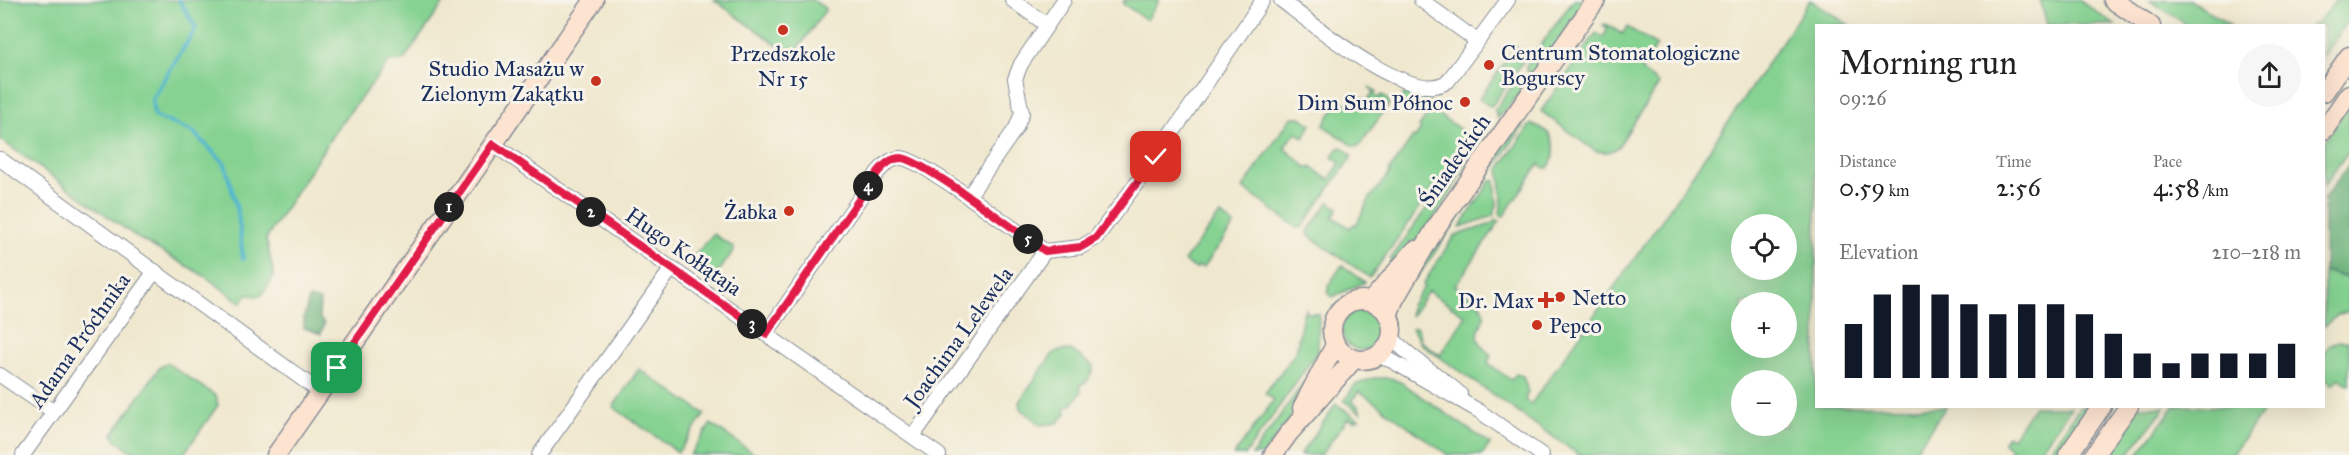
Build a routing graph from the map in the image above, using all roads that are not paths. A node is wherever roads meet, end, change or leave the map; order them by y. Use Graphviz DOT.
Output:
graph roads {
  1 [pos="594,0"];
  2 [pos="1012,0"];
  3 [pos="1064,0"];
  4 [pos="1263,0"];
  5 [pos="1281,0"];
  6 [pos="1421,0"];
  7 [pos="1508,0"];
  8 [pos="1596,0"];
  9 [pos="2113,0"];
  10 [pos="2148,24"];
  11 [pos="1047,25"];
  12 [pos="1477,41"];
  13 [pos="2349,56"];
  14 [pos="2325,91"];
  15 [pos="2349,94"];
  16 [pos="2325,129"];
  17 [pos="493,144"];
  18 [pos="0,159"];
  19 [pos="968,197"];
  20 [pos="1435,229"];
  21 [pos="1045,251"];
  22 [pos="672,268"];
  23 [pos="155,271"];
  24 [pos="1371,301"];
  25 [pos="1388,315"];
  26 [pos="766,334"];
  27 [pos="1391,337"];
  28 [pos="1335,345"];
  29 [pos="1378,356"];
  30 [pos="1354,359"];
  31 [pos="0,375"];
  32 [pos="320,392"];
  33 [pos="2101,408"];
  34 [pos="2127,408"];
  35 [pos="1479,411"];
  36 [pos="54,412"];
  37 [pos="1289,433"];
  38 [pos="913,436"];
  39 [pos="23,455"];
  40 [pos="276,455"];
  41 [pos="539,455"];
  42 [pos="939,455"];
  43 [pos="1273,455"];
  44 [pos="1542,455"];
  45 [pos="2068,455"];
  46 [pos="2094,455"];
  1 -- 17 [label="street"];
  2 -- 11 [label="street"];
  3 -- 11 [label="street"];
  4 -- 21 [label="street"];
  5 -- 12 [label="street"];
  6 -- 12 [label="street"];
  7 -- 12 [label="street"];
  8 -- 20 [label="street, Śniadeckich"];
  9 -- 10 [label="street"];
  11 -- 19 [label="street"];
  13 -- 14 [label="street"];
  15 -- 16 [label="street"];
  17 -- 22 [label="street, Hugo Kołłątaja"];
  17 -- 32 [label="street"];
  18 -- 23 [label="street"];
  19 -- 21 [label="street"];
  19 -- 26 [label="street"];
  20 -- 24 [label="street, Śniadeckich"];
  20 -- 25 [label="street, Śniadeckich"];
  21 -- 38 [label="street, Joachima Lelewela"];
  22 -- 26 [label="street, Hugo Kołłątaja"];
  22 -- 41 [label="street"];
  23 -- 32 [label="street, Adama Próchnika"];
  23 -- 36 [label="street, Adama Próchnika"];
  24 -- 25 [label="street"];
  24 -- 28 [label="street"];
  25 -- 27 [label="street"];
  26 -- 38 [label="street, Hugo Kołłątaja"];
  27 -- 29 [label="street"];
  27 -- 35 [label="street"];
  28 -- 30 [label="street"];
  28 -- 37 [label="street"];
  29 -- 30 [label="street"];
  29 -- 35 [label="street"];
  30 -- 37 [label="street"];
  31 -- 36 [label="street"];
  32 -- 40 [label="street"];
  33 -- 45 [label="street"];
  34 -- 46 [label="street"];
  35 -- 44 [label="street"];
  36 -- 39 [label="street, Adama Próchnika"];
  37 -- 43 [label="street"];
  38 -- 42 [label="street, Hugo Kołłątaja"];
}
